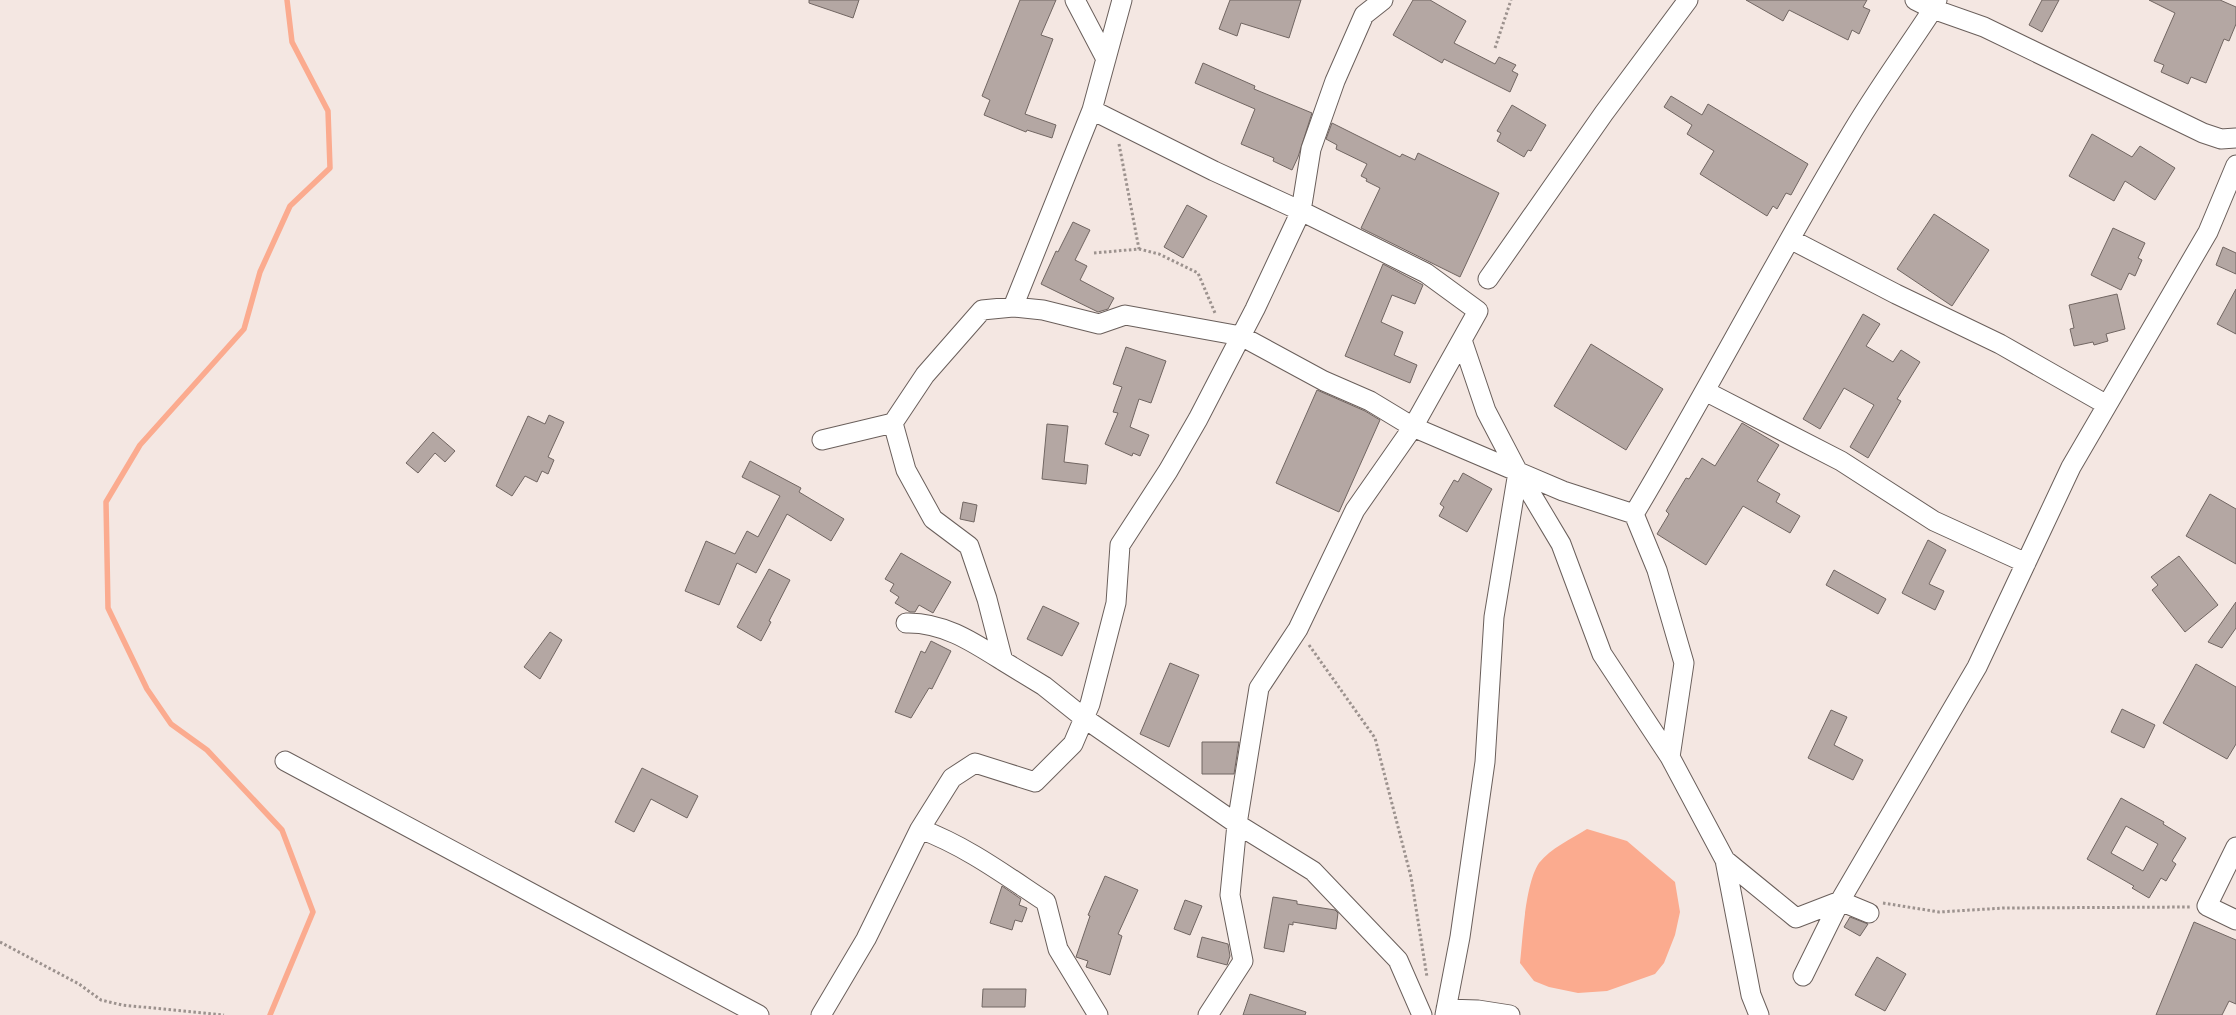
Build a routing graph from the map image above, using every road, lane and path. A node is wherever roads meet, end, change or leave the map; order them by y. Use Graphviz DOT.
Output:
graph roads {
  1 [pos="1076,0"];
  2 [pos="1122,0"];
  3 [pos="1384,0"];
  4 [pos="1511,0"];
  5 [pos="1688,0"];
  6 [pos="1915,0"];
  7 [pos="1935,5"];
  8 [pos="1495,48"];
  9 [pos="1106,59"];
  10 [pos="1092,110"];
  11 [pos="1116,122"];
  12 [pos="2236,138"];
  13 [pos="2236,164"];
  14 [pos="1301,211"];
  15 [pos="1790,239"];
  16 [pos="1139,249"];
  17 [pos="1094,253"];
  18 [pos="1488,279"];
  19 [pos="1013,307"];
  20 [pos="1222,332"];
  21 [pos="1241,336"];
  22 [pos="1462,340"];
  23 [pos="1705,391"];
  24 [pos="2107,405"];
  25 [pos="893,423"];
  26 [pos="1413,427"];
  27 [pos="822,440"];
  28 [pos="1518,472"];
  29 [pos="1634,514"];
  30 [pos="2026,563"];
  31 [pos="906,623"];
  32 [pos="1298,629"];
  33 [pos="1003,662"];
  34 [pos="1084,718"];
  35 [pos="1670,758"];
  36 [pos="285,761"];
  37 [pos="1237,824"];
  38 [pos="920,829"];
  39 [pos="2236,847"];
  40 [pos="1725,860"];
  41 [pos="1840,901"];
  42 [pos="2207,906"];
  43 [pos="1875,908"];
  44 [pos="2236,920"];
  45 [pos="0,942"];
  46 [pos="1803,976"];
  47 [pos="1428,985"];
  48 [pos="1446,1012"];
  49 [pos="224,1015"];
  50 [pos="759,1015"];
  51 [pos="821,1015"];
  52 [pos="1098,1015"];
  53 [pos="1208,1015"];
  54 [pos="1422,1015"];
  55 [pos="1510,1015"];
  56 [pos="1759,1015"];
  1 -- 9 [label="street"];
  2 -- 9 [label="street"];
  3 -- 14 [label="street"];
  4 -- 8 [label="path"];
  5 -- 18 [label="street"];
  6 -- 7 [label="street"];
  7 -- 12 [label="street"];
  7 -- 15 [label="street"];
  9 -- 10 [label="street"];
  10 -- 11 [label="street"];
  10 -- 19 [label="street"];
  11 -- 14 [label="street"];
  11 -- 16 [label="path"];
  13 -- 24 [label="street"];
  14 -- 21 [label="street"];
  14 -- 22 [label="street"];
  15 -- 23 [label="street"];
  15 -- 24 [label="street"];
  16 -- 17 [label="path"];
  16 -- 20 [label="path"];
  19 -- 20 [label="street"];
  19 -- 25 [label="street"];
  20 -- 21 [label="street"];
  21 -- 26 [label="street"];
  21 -- 34 [label="street"];
  22 -- 26 [label="street"];
  22 -- 28 [label="street"];
  23 -- 29 [label="street"];
  23 -- 30 [label="street"];
  24 -- 30 [label="street"];
  25 -- 27 [label="street"];
  25 -- 33 [label="street"];
  26 -- 28 [label="street"];
  26 -- 32 [label="street"];
  28 -- 29 [label="street"];
  28 -- 35 [label="street"];
  28 -- 48 [label="street"];
  29 -- 35 [label="street"];
  30 -- 41 [label="street"];
  31 -- 33 [label="street"];
  32 -- 37 [label="street"];
  32 -- 47 [label="path"];
  33 -- 34 [label="street"];
  34 -- 37 [label="street"];
  34 -- 38 [label="street"];
  35 -- 40 [label="street"];
  36 -- 50 [label="street"];
  37 -- 53 [label="street"];
  37 -- 54 [label="street"];
  38 -- 51 [label="street"];
  38 -- 52 [label="street"];
  39 -- 42 [label="street"];
  40 -- 41 [label="street"];
  40 -- 56 [label="street"];
  41 -- 43 [label="street"];
  41 -- 46 [label="street"];
  42 -- 43 [label="path"];
  42 -- 44 [label="street"];
  45 -- 49 [label="path"];
  48 -- 55 [label="street"];
}
